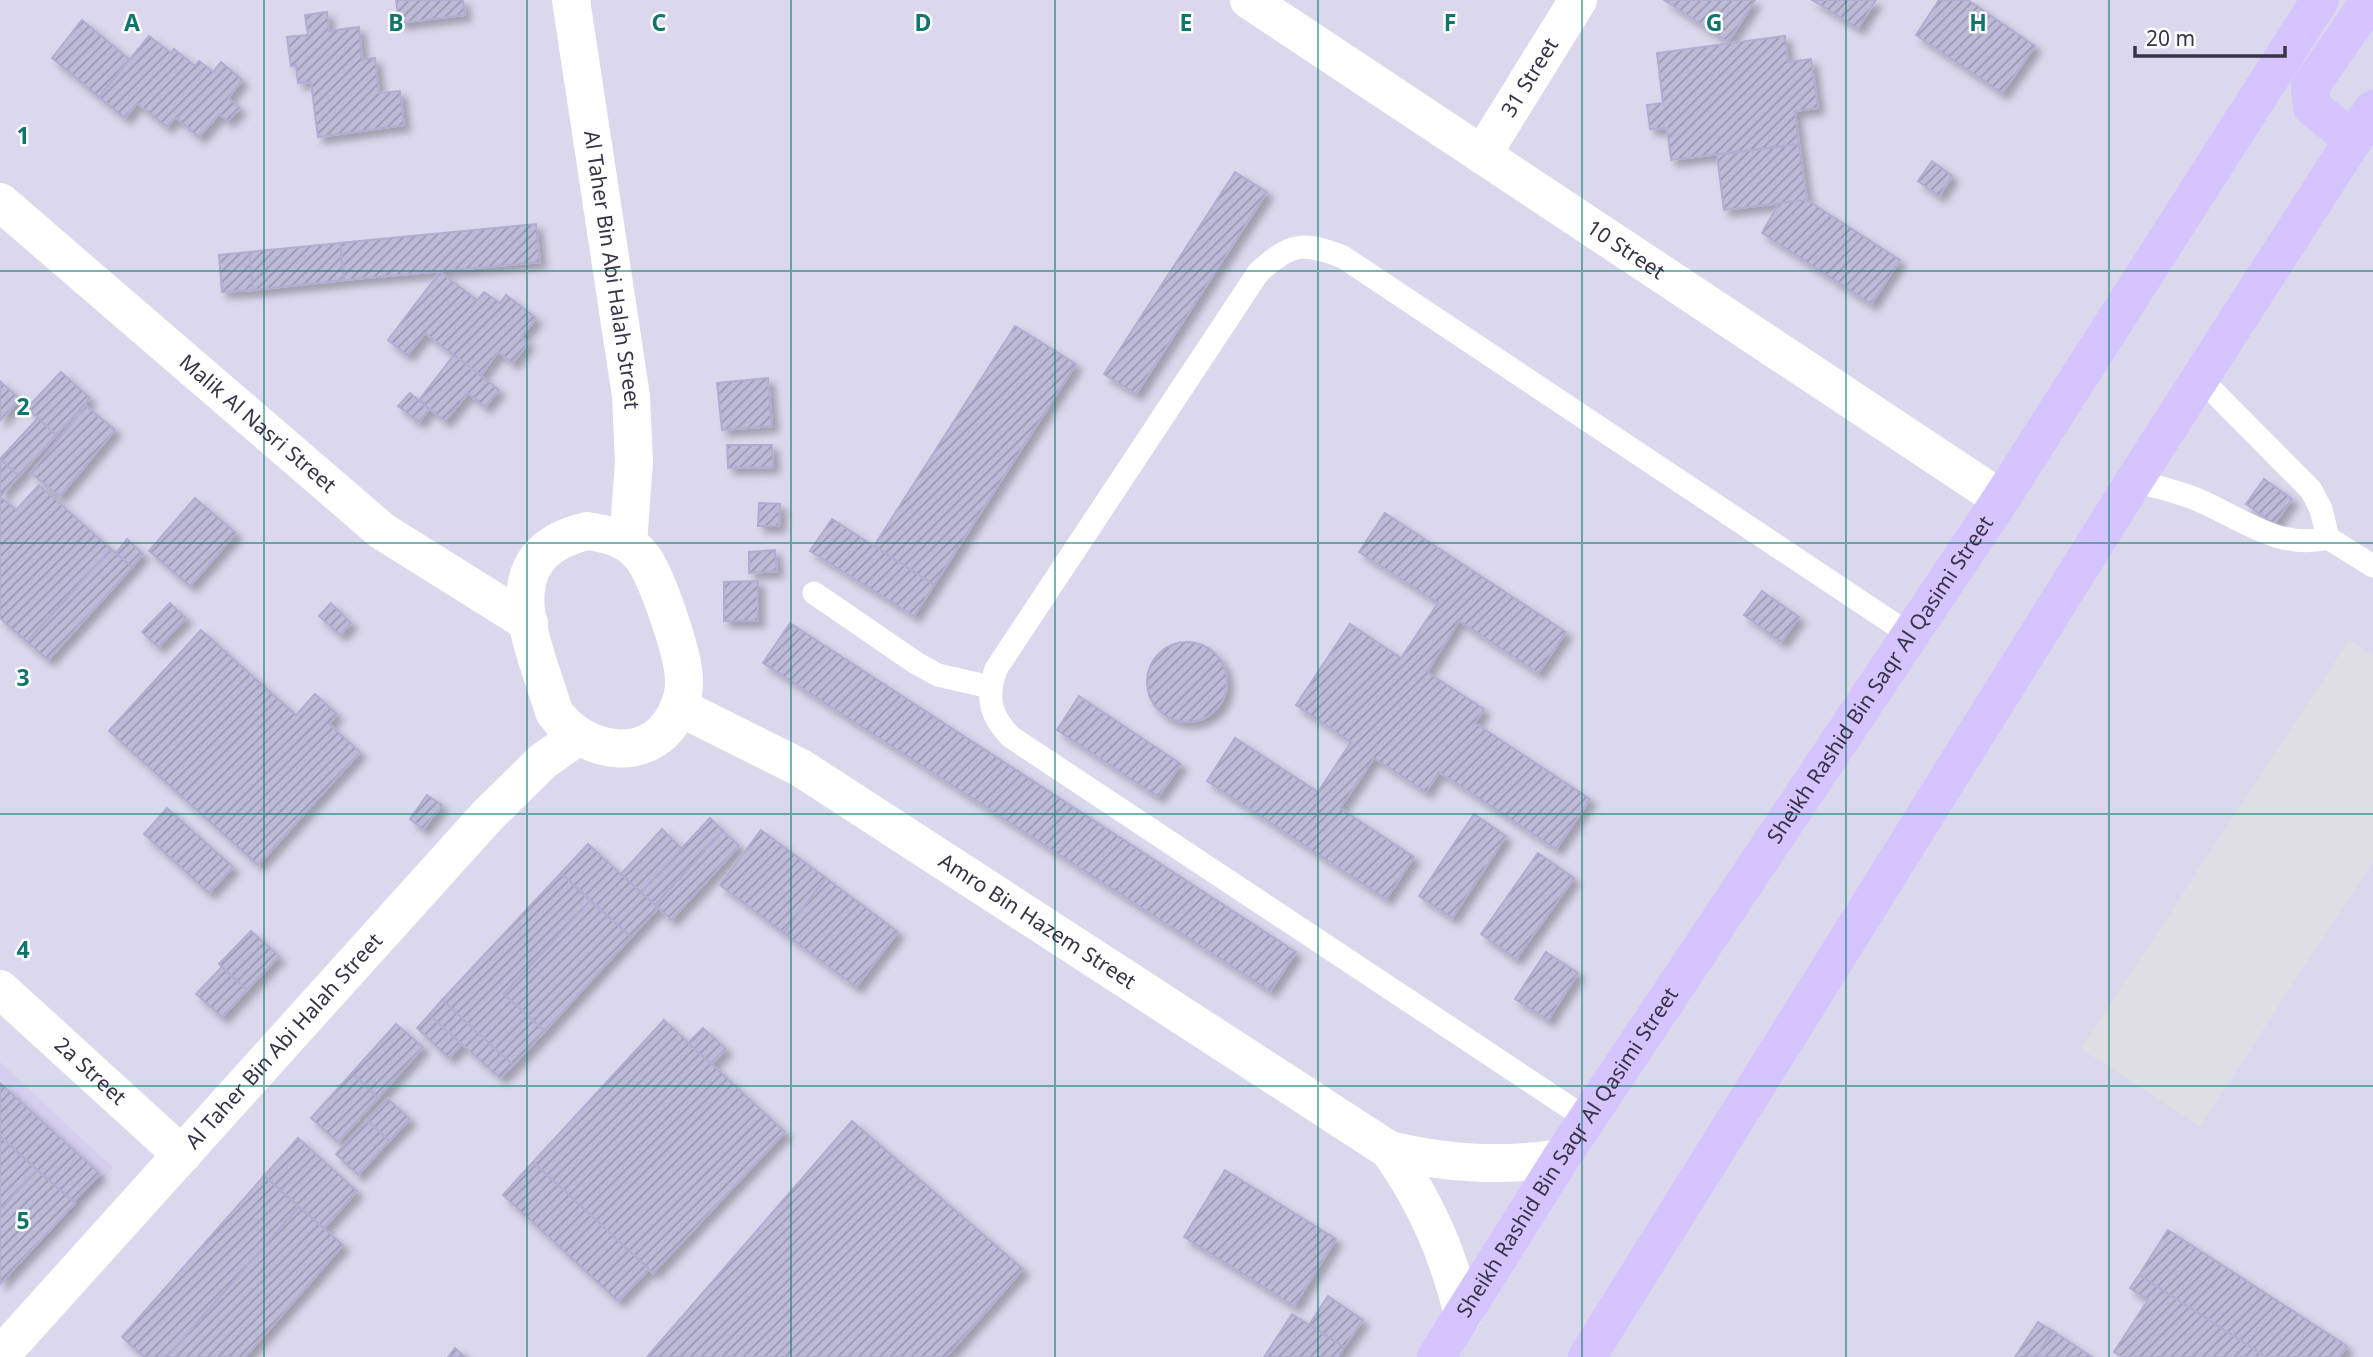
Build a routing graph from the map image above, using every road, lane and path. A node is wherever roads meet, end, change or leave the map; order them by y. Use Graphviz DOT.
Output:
graph roads {
  1 [pos="571,0"];
  2 [pos="1250,0"];
  3 [pos="1578,0"];
  4 [pos="2320,0"];
  5 [pos="2370,0"];
  6 [pos="2363,124"];
  7 [pos="1482,155"];
  8 [pos="0,202"];
  9 [pos="2200,377"];
  10 [pos="2134,481"];
  11 [pos="2001,499"];
  12 [pos="2328,538"];
  13 [pos="628,543"];
  14 [pos="2373,566"];
  15 [pos="814,593"];
  16 [pos="528,623"];
  17 [pos="1912,636"];
  18 [pos="990,687"];
  19 [pos="679,707"];
  20 [pos="577,737"];
  21 [pos="0,989"];
  22 [pos="1587,1119"];
  23 [pos="1389,1150"];
  24 [pos="182,1154"];
  25 [pos="1561,1158"];
  26 [pos="1463,1315"];
  27 [pos="0,1356"];
  28 [pos="1436,1357"];
  29 [pos="1587,1357"];
  1 -- 13 [label="street, Al Taher Bin Abi Halah Street"];
  2 -- 7 [label="street, 10 Street"];
  3 -- 7 [label="street, 31 Street"];
  4 -- 11 [label="main road, Sheikh Rashid Bin Saqr Al Qasimi Street"];
  5 -- 6 [label="main road"];
  6 -- 9 [label="main road"];
  7 -- 11 [label="street, 10 Street"];
  8 -- 16 [label="street, Malik Al Nasri Street"];
  9 -- 10 [label="main road"];
  9 -- 12 [label="lane"];
  10 -- 12 [label="lane"];
  10 -- 29 [label="main road"];
  11 -- 17 [label="main road, Sheikh Rashid Bin Saqr Al Qasimi Street"];
  12 -- 14 [label="lane"];
  13 -- 16 [label="street"];
  13 -- 19 [label="street"];
  15 -- 18 [label="lane"];
  16 -- 20 [label="street"];
  17 -- 18 [label="lane"];
  17 -- 22 [label="main road, Sheikh Rashid Bin Saqr Al Qasimi Street"];
  18 -- 22 [label="lane"];
  19 -- 20 [label="street"];
  19 -- 23 [label="street, Amro Bin Hazem Street"];
  20 -- 24 [label="street, Al Taher Bin Abi Halah Street"];
  21 -- 24 [label="street, 2a Street"];
  22 -- 25 [label="main road, Sheikh Rashid Bin Saqr Al Qasimi Street"];
  23 -- 25 [label="street, Amro Bin Hazem Street"];
  23 -- 26 [label="street, Amro Bin Hazem Street"];
  24 -- 27 [label="street, Al Taher Bin Abi Halah Street"];
  25 -- 26 [label="main road, Sheikh Rashid Bin Saqr Al Qasimi Street"];
  26 -- 28 [label="main road, Sheikh Rashid Bin Saqr Al Qasimi Street"];
}
